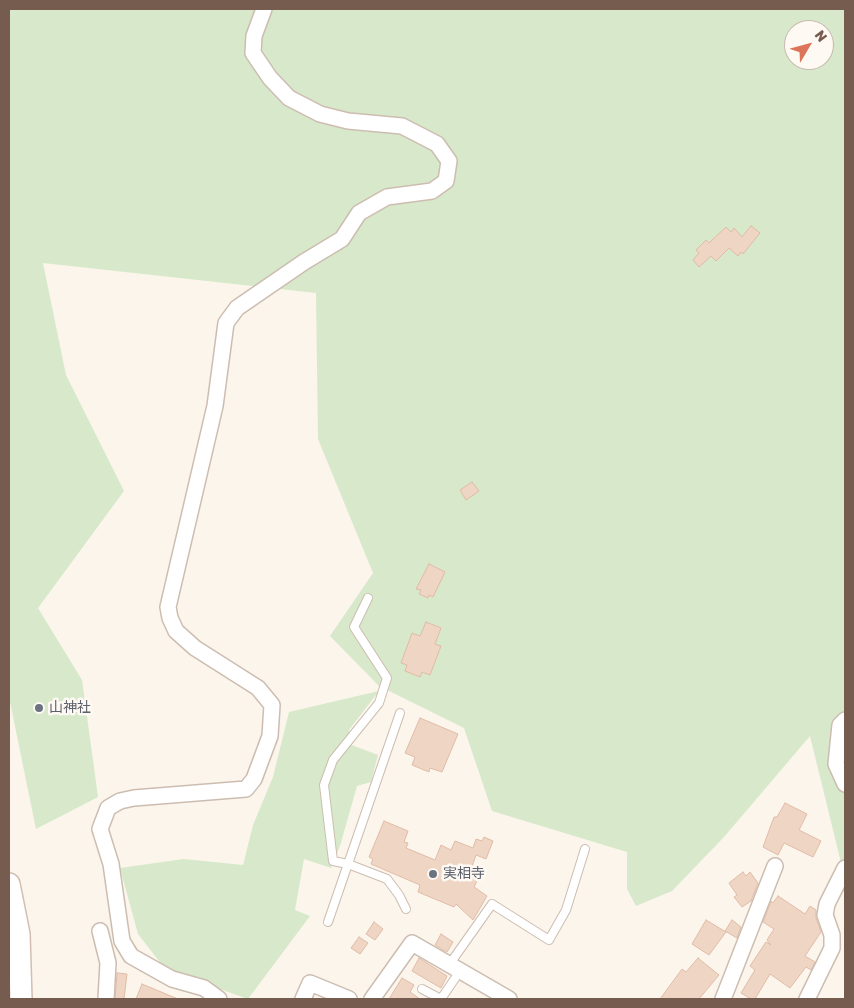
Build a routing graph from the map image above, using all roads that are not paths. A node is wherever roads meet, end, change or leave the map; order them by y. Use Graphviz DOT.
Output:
graph roads {
  1 [pos="264,9"];
  2 [pos="368,598"];
  3 [pos="400,713"];
  4 [pos="845,720"];
  5 [pos="845,784"];
  6 [pos="585,849"];
  7 [pos="348,864"];
  8 [pos="775,866"];
  9 [pos="845,868"];
  10 [pos="9,884"];
  11 [pos="406,909"];
  12 [pos="328,922"];
  13 [pos="100,931"];
  14 [pos="454,968"];
  15 [pos="422,989"];
  16 [pos="21,999"];
  17 [pos="106,999"];
  18 [pos="219,999"];
  19 [pos="303,999"];
  20 [pos="349,999"];
  21 [pos="372,999"];
  22 [pos="441,999"];
  23 [pos="509,999"];
  24 [pos="723,999"];
  25 [pos="807,999"];
  1 -- 18 [label="street"];
  2 -- 7 [label="lane"];
  3 -- 7 [label="lane"];
  4 -- 5 [label="street"];
  6 -- 14 [label="lane"];
  7 -- 11 [label="lane"];
  7 -- 12 [label="lane"];
  8 -- 24 [label="street"];
  9 -- 25 [label="street"];
  10 -- 16 [label="main road"];
  13 -- 17 [label="street"];
  14 -- 21 [label="street"];
  14 -- 22 [label="lane"];
  14 -- 23 [label="street"];
  15 -- 22 [label="lane"];
  19 -- 20 [label="street"];
}
